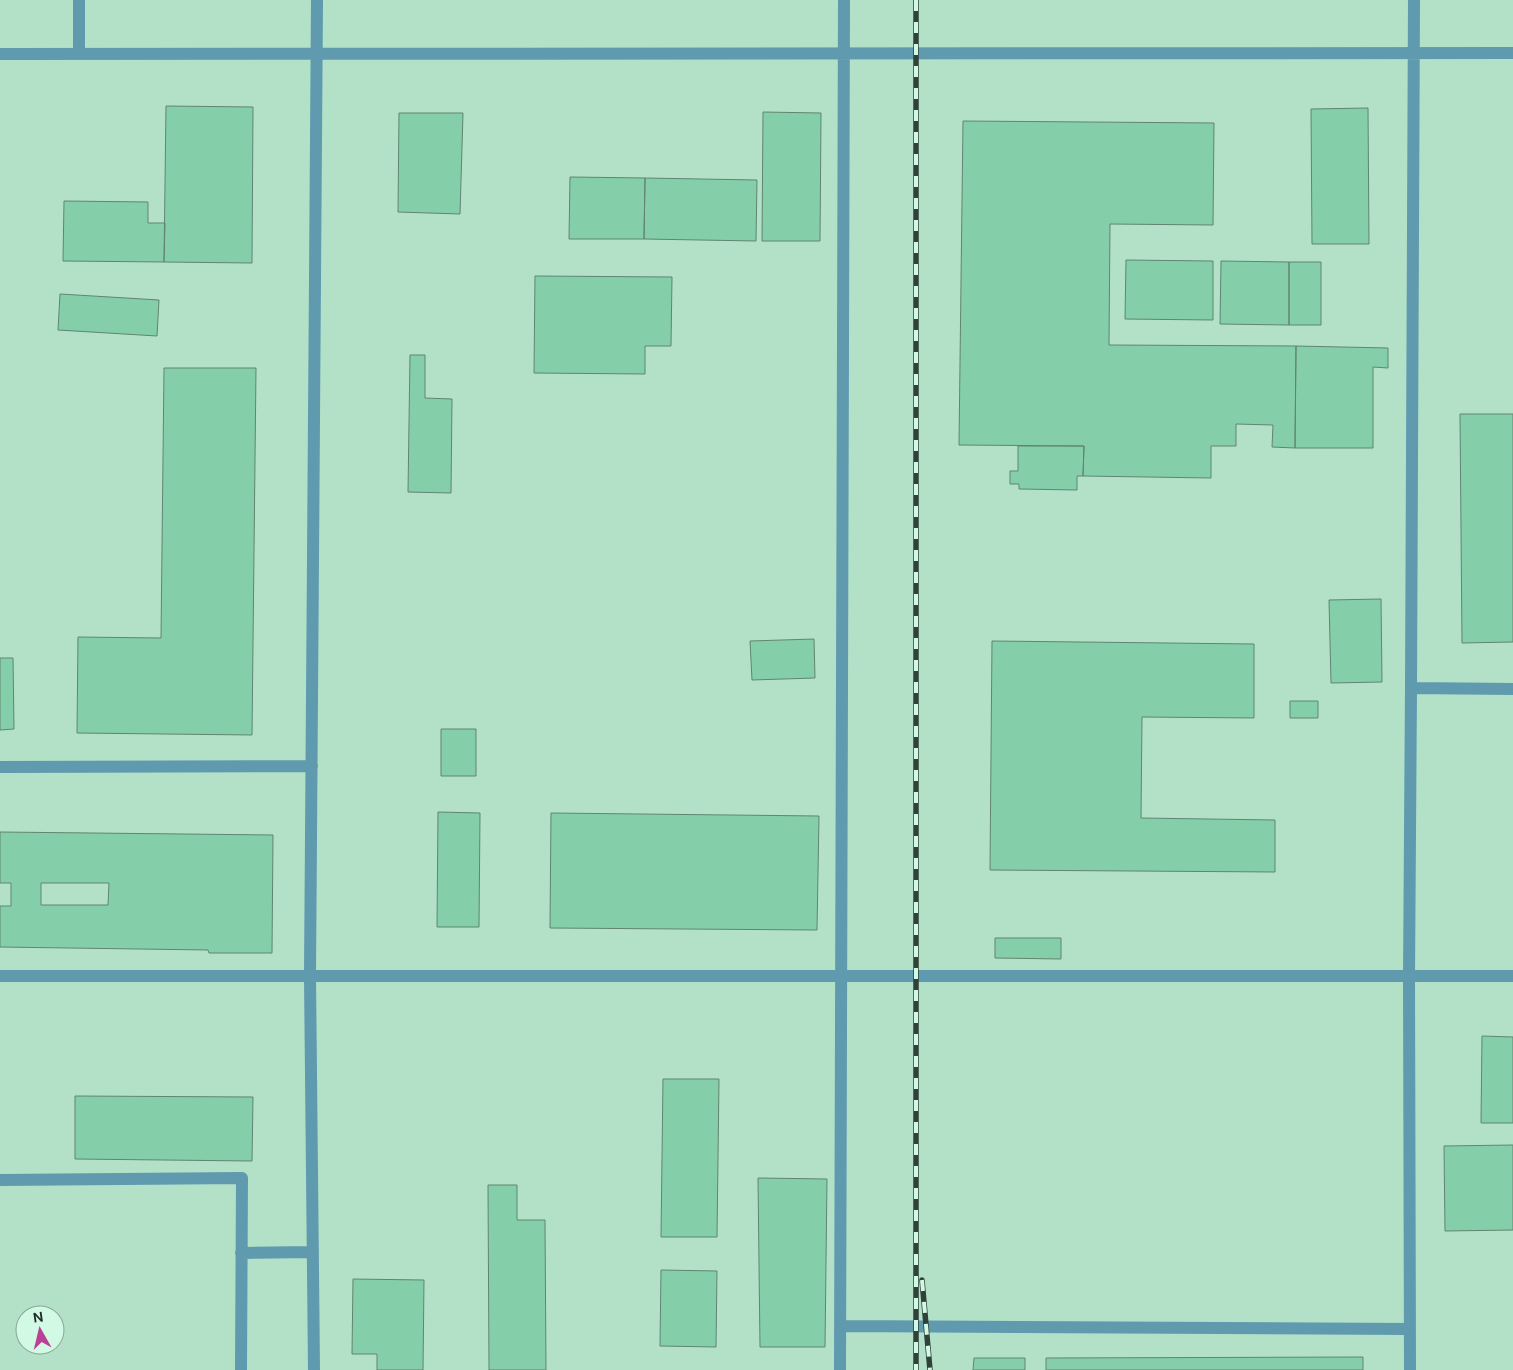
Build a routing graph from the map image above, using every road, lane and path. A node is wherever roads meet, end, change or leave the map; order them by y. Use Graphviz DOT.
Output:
graph roads {
  1 [pos="79,0"];
  2 [pos="317,0"];
  3 [pos="844,0"];
  4 [pos="1414,0"];
  5 [pos="844,53"];
  6 [pos="1414,53"];
  7 [pos="1513,53"];
  8 [pos="0,54"];
  9 [pos="78,54"];
  10 [pos="317,54"];
  11 [pos="1411,688"];
  12 [pos="1513,689"];
  13 [pos="312,766"];
  14 [pos="0,767"];
  15 [pos="0,976"];
  16 [pos="310,976"];
  17 [pos="841,976"];
  18 [pos="1409,976"];
  19 [pos="1513,976"];
  20 [pos="0,1180"];
  21 [pos="313,1252"];
  22 [pos="242,1253"];
  23 [pos="840,1326"];
  24 [pos="1410,1329"];
  25 [pos="241,1370"];
  26 [pos="314,1370"];
  27 [pos="840,1370"];
  28 [pos="1410,1370"];
  1 -- 9 [label="lane"];
  2 -- 10 [label="lane"];
  3 -- 5 [label="lane"];
  4 -- 6 [label="lane"];
  5 -- 6 [label="lane"];
  5 -- 10 [label="lane"];
  5 -- 17 [label="lane"];
  6 -- 7 [label="lane"];
  6 -- 11 [label="lane"];
  8 -- 9 [label="lane"];
  9 -- 10 [label="lane"];
  10 -- 13 [label="lane"];
  11 -- 12 [label="lane"];
  11 -- 18 [label="lane"];
  13 -- 14 [label="lane"];
  13 -- 16 [label="lane"];
  15 -- 16 [label="lane"];
  16 -- 17 [label="lane"];
  16 -- 21 [label="lane"];
  17 -- 18 [label="lane"];
  17 -- 23 [label="lane"];
  18 -- 19 [label="lane"];
  18 -- 24 [label="lane"];
  20 -- 22 [label="lane"];
  21 -- 22 [label="lane"];
  21 -- 26 [label="lane"];
  22 -- 25 [label="lane"];
  23 -- 24 [label="lane"];
  23 -- 27 [label="lane"];
  24 -- 28 [label="lane"];
}
